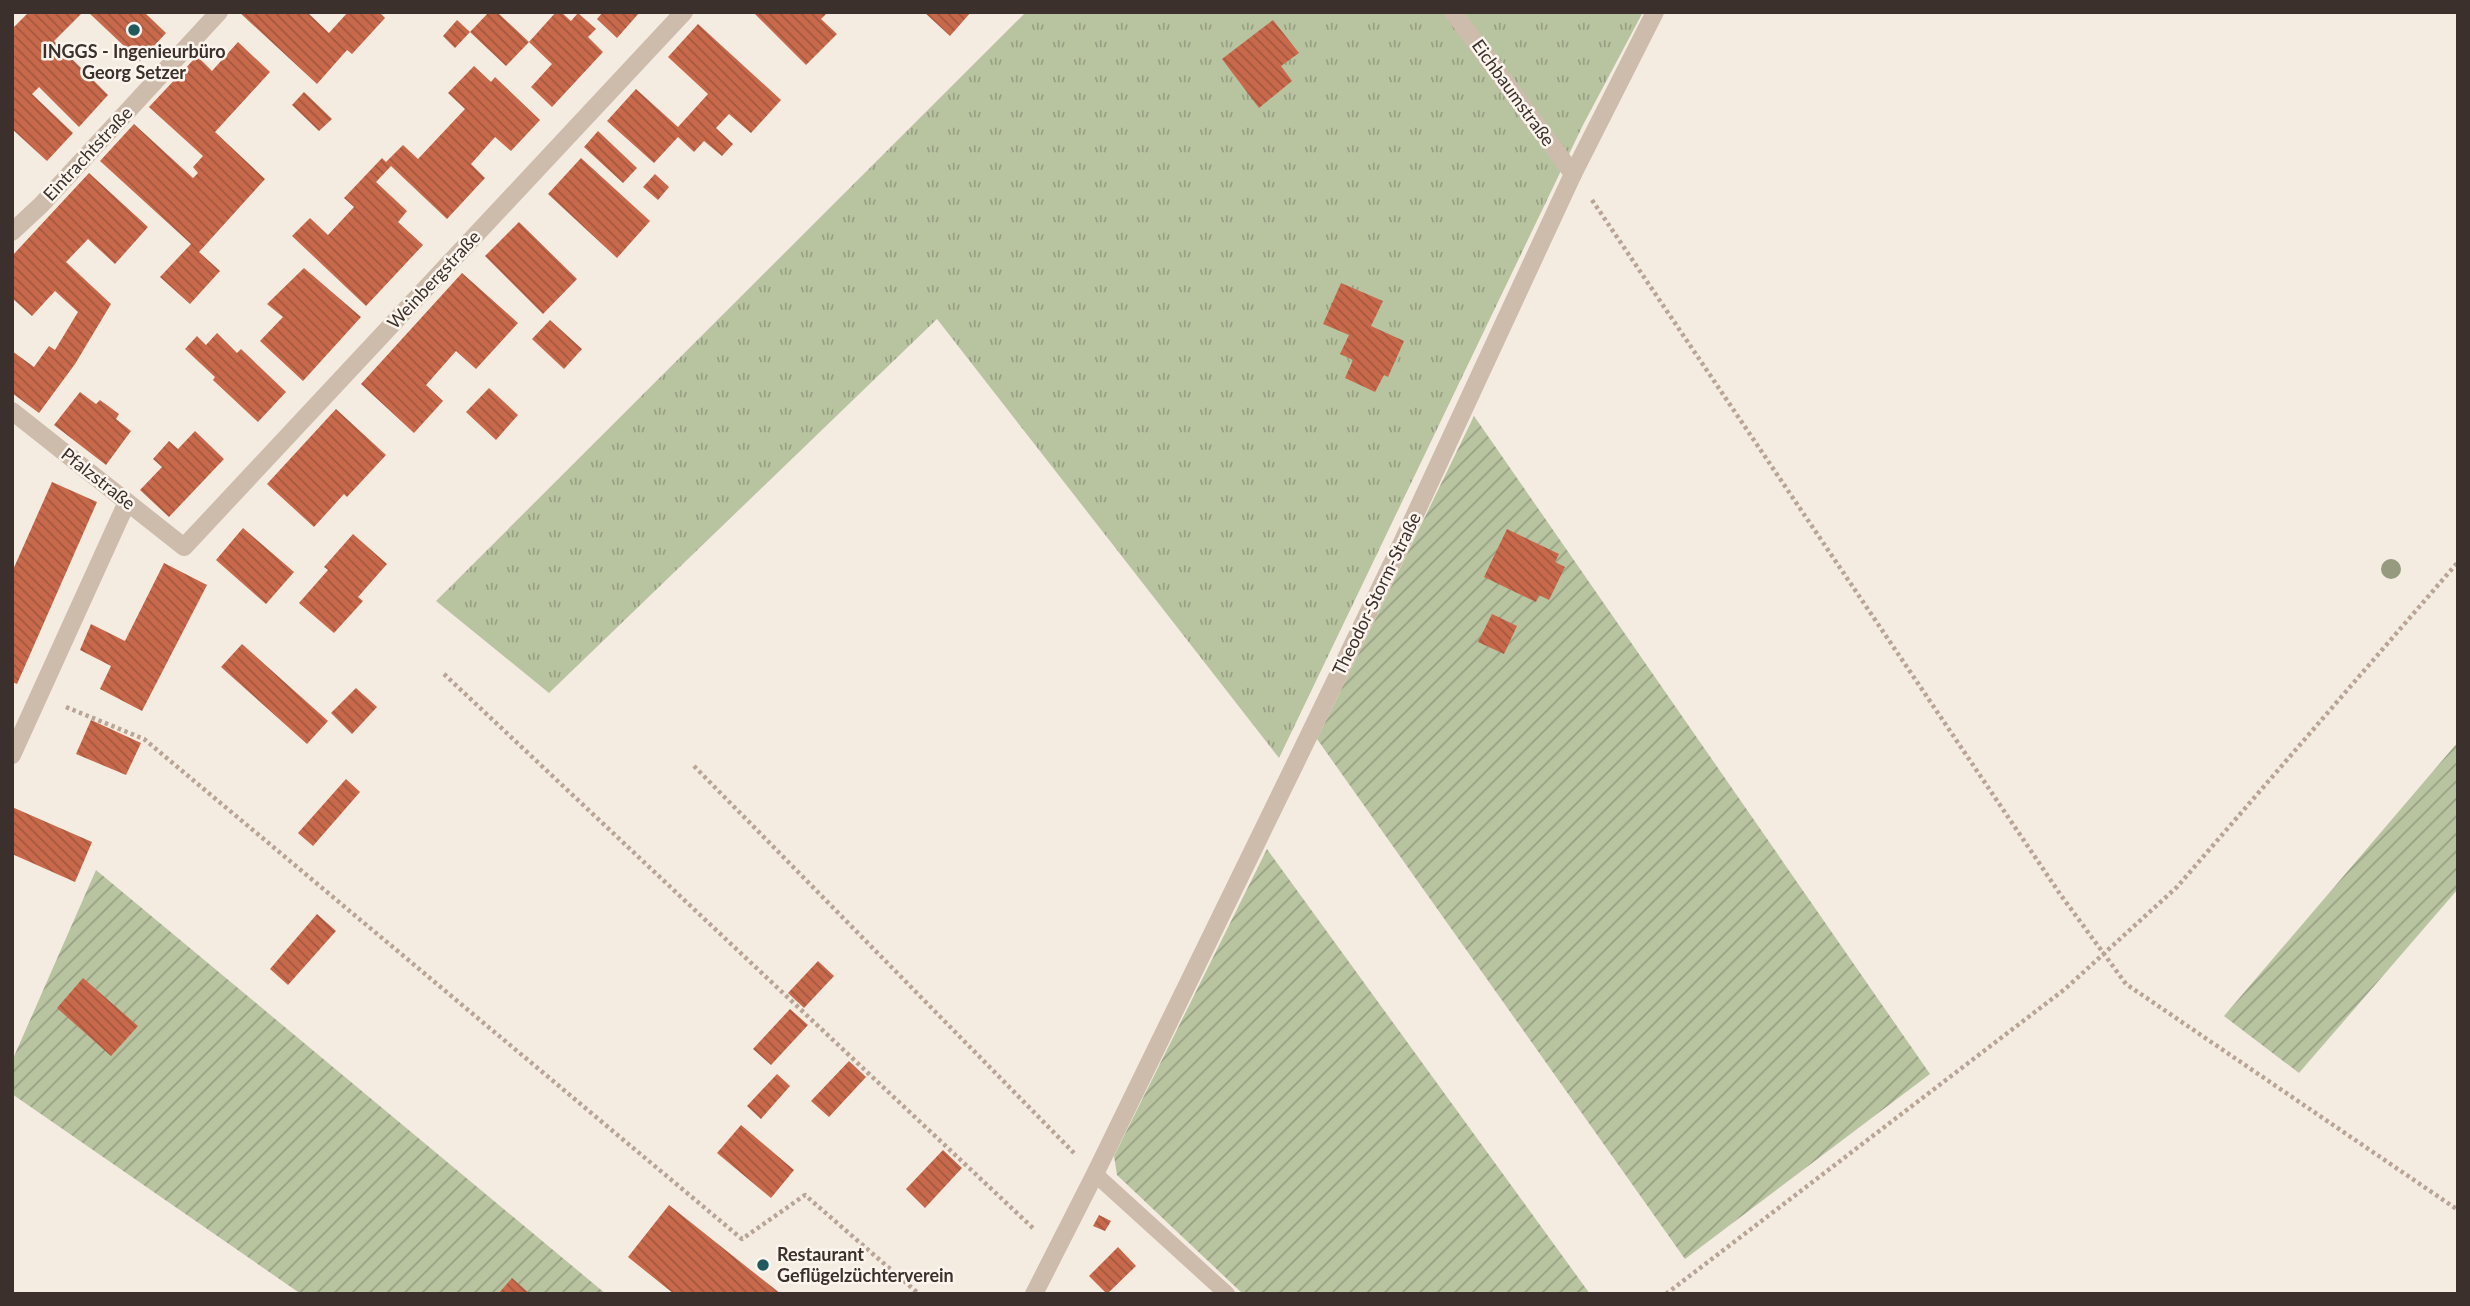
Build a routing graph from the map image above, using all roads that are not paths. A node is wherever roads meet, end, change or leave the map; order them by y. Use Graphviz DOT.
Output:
graph roads {
  1 [pos="219,12"];
  2 [pos="684,12"];
  3 [pos="1453,12"];
  4 [pos="1655,12"];
  5 [pos="1573,174"];
  6 [pos="12,232"];
  7 [pos="12,411"];
  8 [pos="127,502"];
  9 [pos="184,547"];
  10 [pos="12,755"];
  11 [pos="1095,1174"];
  12 [pos="1034,1294"];
  13 [pos="1227,1294"];
  1 -- 6 [label="street, Eintrachtstraße"];
  2 -- 9 [label="street, Weinbergstraße"];
  3 -- 5 [label="street, Eichbaumstraße"];
  4 -- 5 [label="street, Theodor-Storm-Straße"];
  5 -- 11 [label="street, Theodor-Storm-Straße"];
  7 -- 8 [label="street, Pfalzstraße"];
  8 -- 9 [label="street, Pfalzstraße"];
  8 -- 10 [label="street"];
  11 -- 12 [label="street, Theodor-Storm-Straße"];
  11 -- 13 [label="lane"];
}
